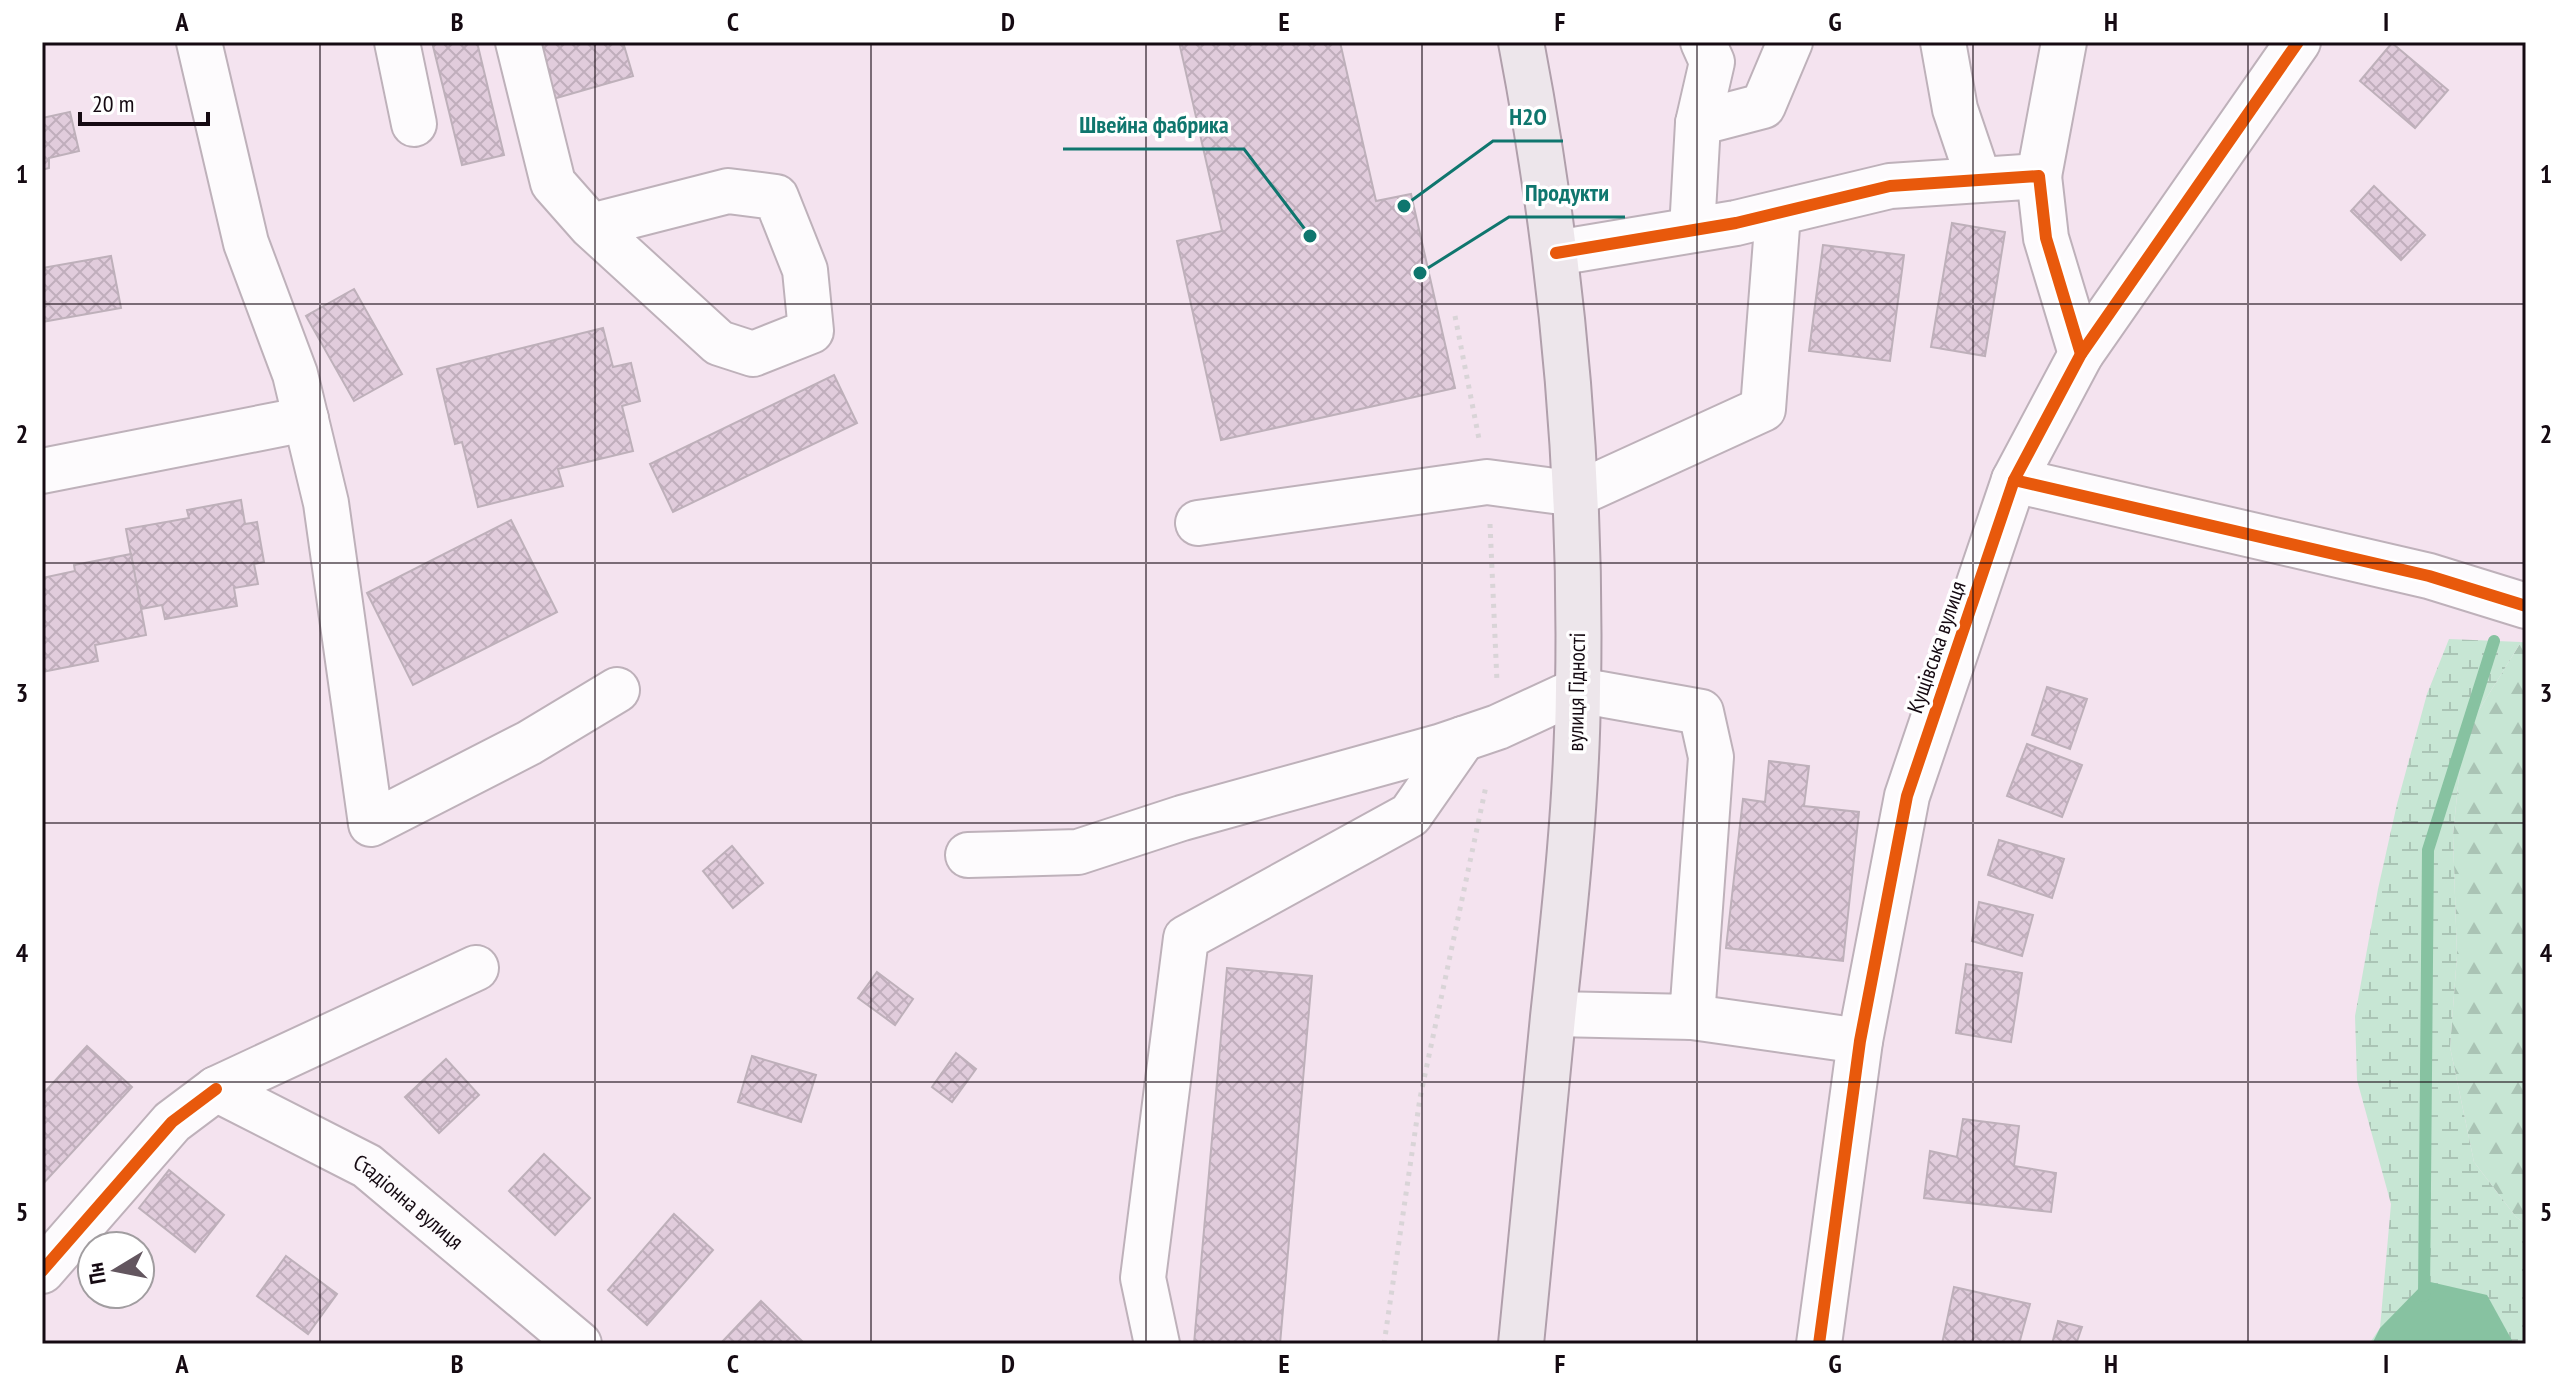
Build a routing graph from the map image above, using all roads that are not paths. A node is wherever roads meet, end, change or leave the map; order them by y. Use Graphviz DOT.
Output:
graph roads {
  1 [pos="199,42"];
  2 [pos="397,42"];
  3 [pos="518,42"];
  4 [pos="1521,42"];
  5 [pos="1703,42"];
  6 [pos="1790,42"];
  7 [pos="1943,42"];
  8 [pos="2064,42"];
  9 [pos="2298,42"];
  10 [pos="1698,123"];
  11 [pos="414,124"];
  12 [pos="2039,176"];
  13 [pos="1979,180"];
  14 [pos="1778,214"];
  15 [pos="591,226"];
  16 [pos="1692,230"];
  17 [pos="1556,253"];
  18 [pos="2081,354"];
  19 [pos="306,419"];
  20 [pos="42,471"];
  21 [pos="2014,480"];
  22 [pos="1577,494"];
  23 [pos="1198,523"];
  24 [pos="2526,606"];
  25 [pos="617,690"];
  26 [pos="1578,690"];
  27 [pos="1463,739"];
  28 [pos="968,855"];
  29 [pos="476,968"];
  30 [pos="1554,1014"];
  31 [pos="1692,1017"];
  32 [pos="1860,1041"];
  33 [pos="216,1089"];
  34 [pos="42,1271"];
  35 [pos="579,1344"];
  36 [pos="1157,1344"];
  37 [pos="1521,1344"];
  38 [pos="1819,1344"];
  1 -- 19 [label="street"];
  2 -- 11 [label="street"];
  3 -- 15 [label="street"];
  4 -- 17 [label="main road, вулиця Гідності"];
  5 -- 10 [label="street"];
  6 -- 10 [label="street"];
  7 -- 13 [label="street"];
  8 -- 12 [label="street"];
  9 -- 18 [label="street, Кущівська вулиця"];
  10 -- 16 [label="street"];
  12 -- 13 [label="street"];
  12 -- 18 [label="street"];
  13 -- 14 [label="street"];
  14 -- 16 [label="street"];
  14 -- 22 [label="street"];
  15 -- 15 [label="street"];
  16 -- 17 [label="street"];
  17 -- 22 [label="main road, вулиця Гідності"];
  18 -- 21 [label="street, Кущівська вулиця"];
  19 -- 20 [label="street"];
  19 -- 25 [label="street"];
  21 -- 24 [label="street"];
  21 -- 32 [label="street, Кущівська вулиця"];
  22 -- 23 [label="street"];
  22 -- 26 [label="main road, вулиця Гідності"];
  26 -- 27 [label="street"];
  26 -- 30 [label="main road, вулиця Гідності"];
  26 -- 31 [label="street"];
  27 -- 28 [label="street"];
  27 -- 36 [label="street"];
  29 -- 33 [label="street"];
  30 -- 31 [label="street"];
  30 -- 37 [label="main road, вулиця Гідності"];
  31 -- 32 [label="street"];
  32 -- 38 [label="street, Кущівська вулиця"];
  33 -- 34 [label="street"];
  33 -- 35 [label="street, Стадіонна вулиця"];
}
